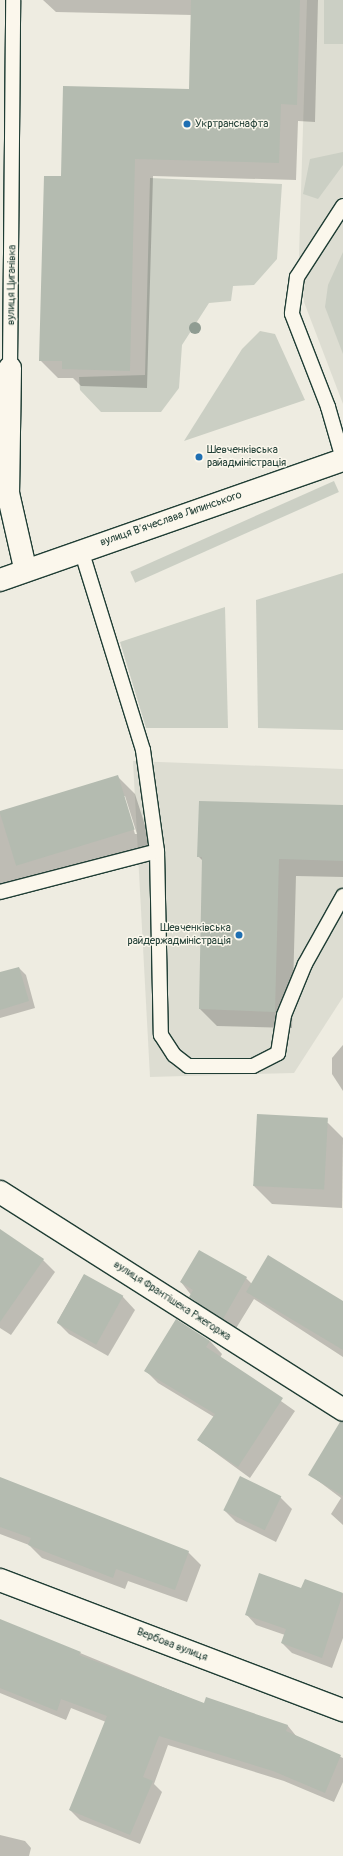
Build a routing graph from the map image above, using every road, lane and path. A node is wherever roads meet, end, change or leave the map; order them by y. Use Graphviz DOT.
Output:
graph roads {
  1 [pos="13,0"];
  2 [pos="343,206"];
  3 [pos="10,368"];
  4 [pos="343,460"];
  5 [pos="81,550"];
  6 [pos="25,568"];
  7 [pos="0,580"];
  8 [pos="157,851"];
  9 [pos="0,892"];
  10 [pos="343,896"];
  11 [pos="0,1192"];
  12 [pos="343,1410"];
  13 [pos="0,1580"];
  14 [pos="343,1710"];
  1 -- 3 [label="lane, вулиця Циганівка"];
  2 -- 4 [label="lane"];
  3 -- 6 [label="street, вулиця Циганівка"];
  4 -- 5 [label="street, вулиця Вʼячеслава Липинського"];
  5 -- 6 [label="street, вулиця Вʼячеслава Липинського"];
  5 -- 8 [label="lane"];
  6 -- 7 [label="street, вулиця Вʼячеслава Липинського"];
  8 -- 9 [label="lane"];
  8 -- 10 [label="lane"];
  11 -- 12 [label="street, вулиця Франтішека Ржегоржа"];
  13 -- 14 [label="street, Вербова вулиця"];
}
